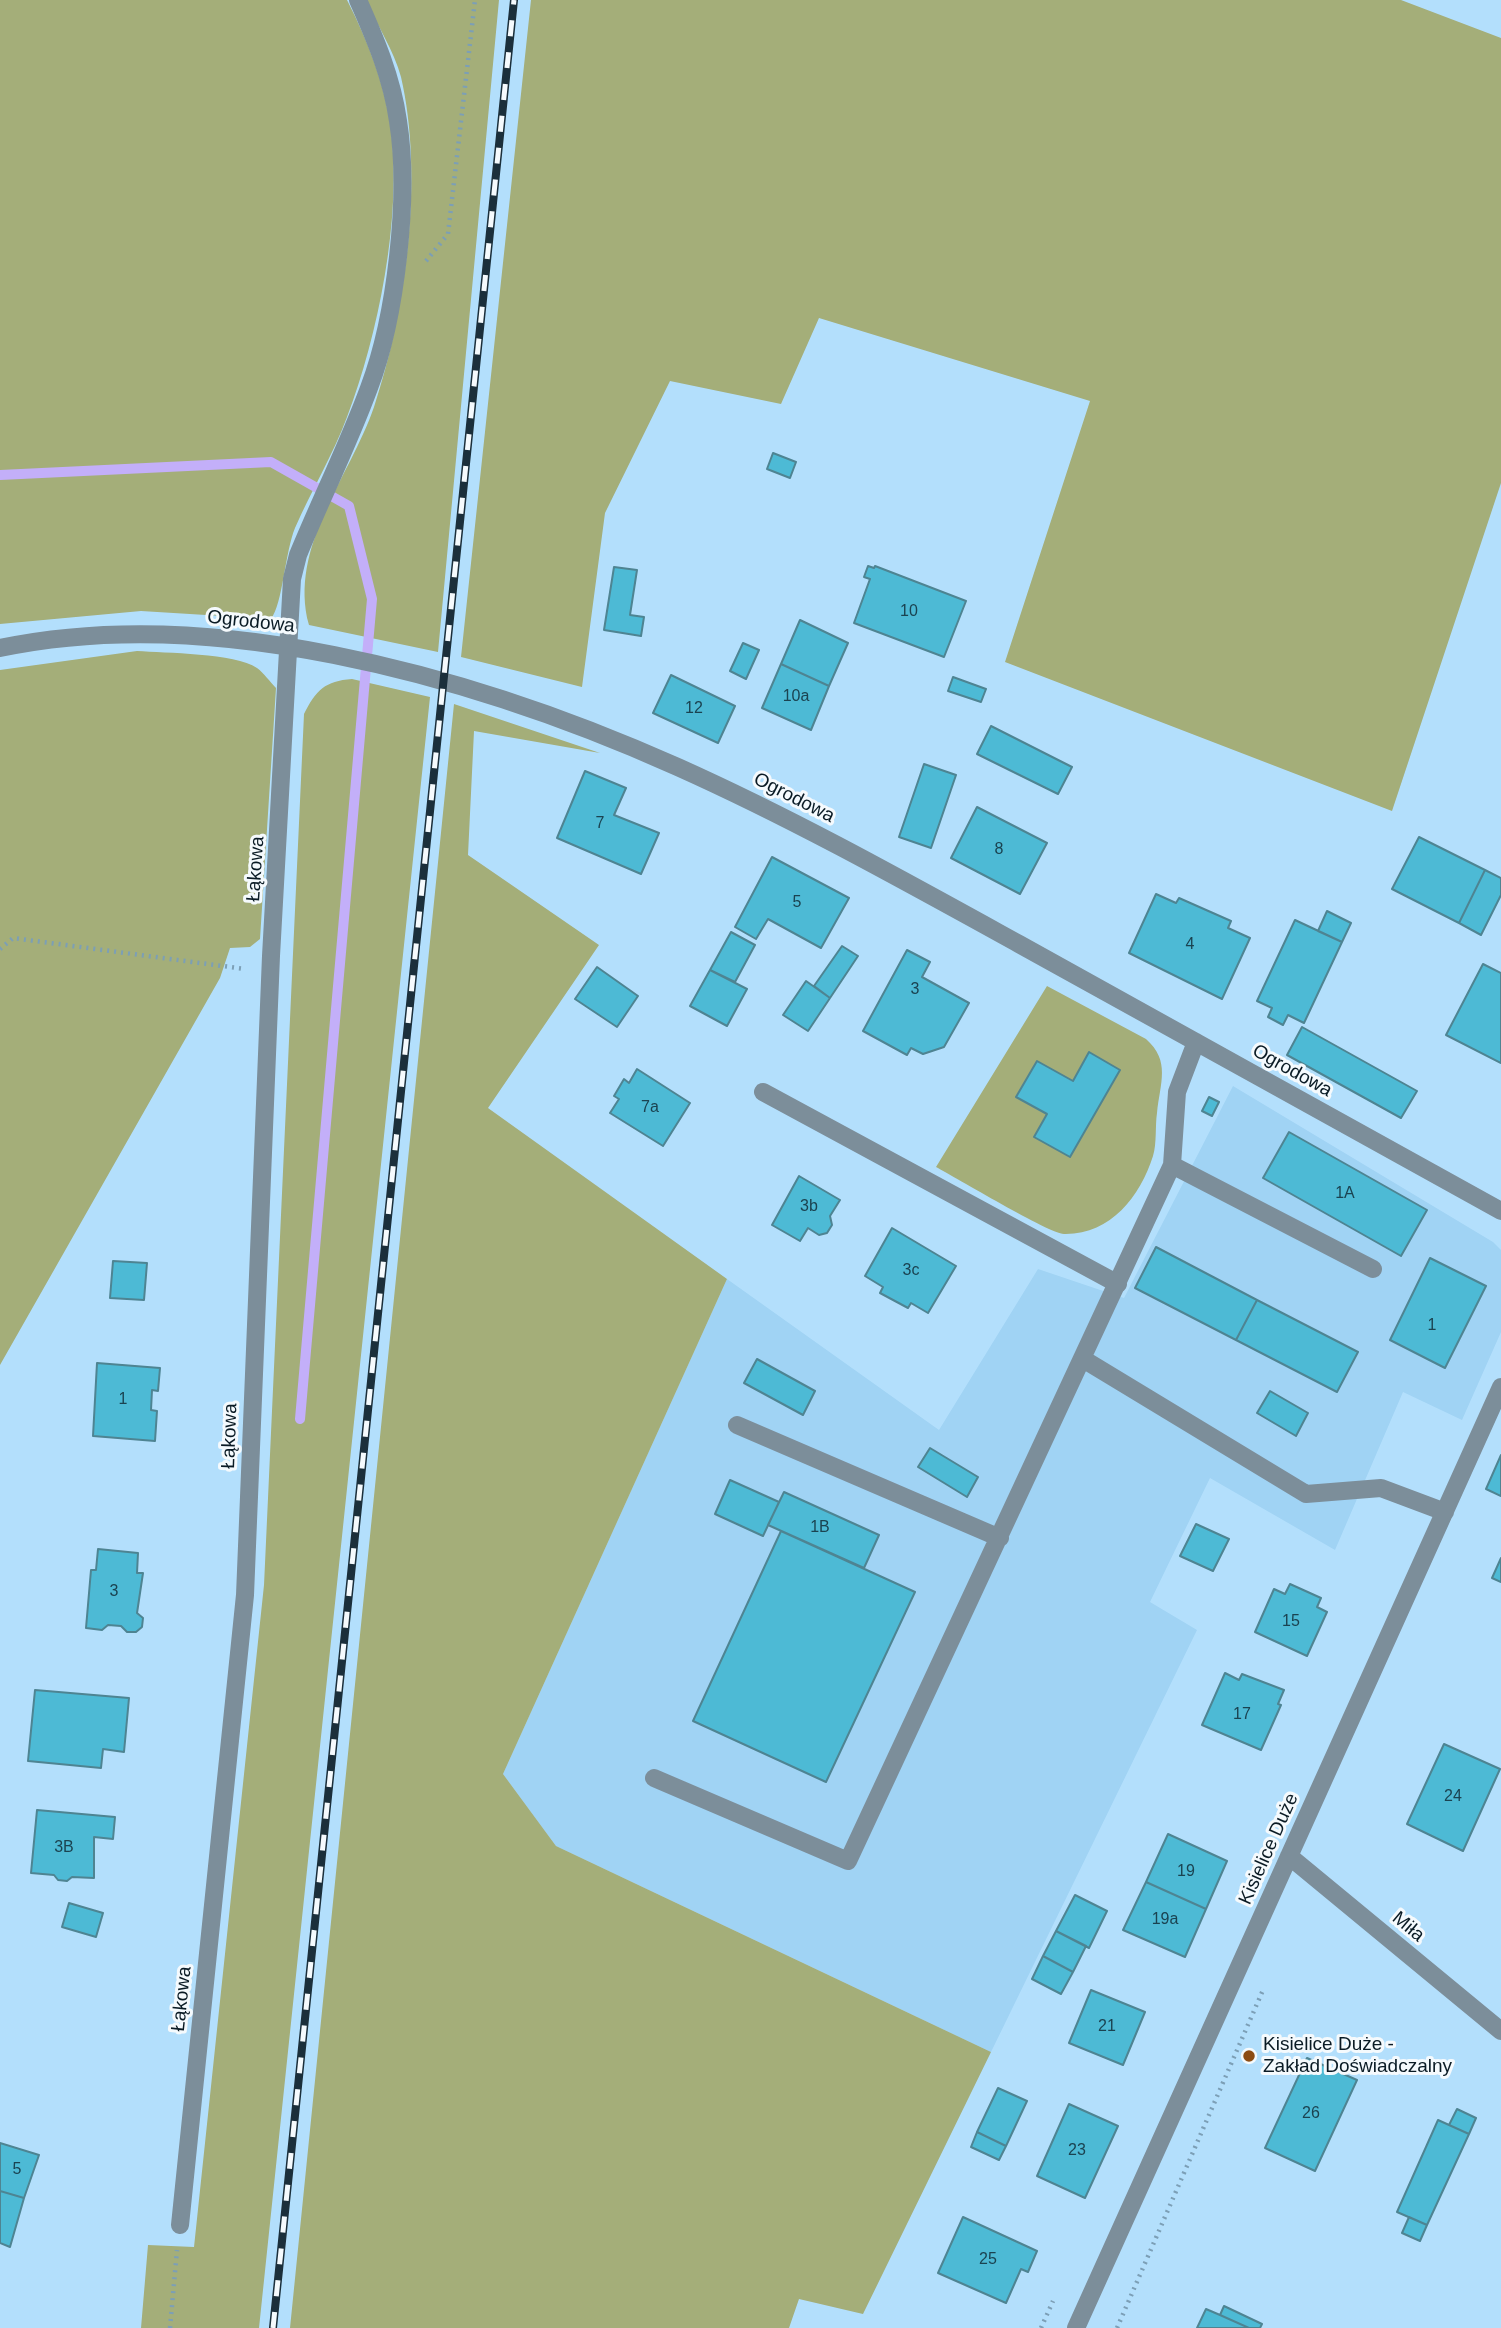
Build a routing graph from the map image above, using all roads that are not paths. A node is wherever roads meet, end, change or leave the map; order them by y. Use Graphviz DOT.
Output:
graph roads {
  1 [pos="358,0"];
  2 [pos="291,646"];
  3 [pos="0,648"];
  4 [pos="1196,1042"];
  5 [pos="763,1092"];
  6 [pos="1172,1165"];
  7 [pos="1501,1211"];
  8 [pos="1373,1269"];
  9 [pos="1118,1284"];
  10 [pos="1083,1359"];
  11 [pos="1501,1387"];
  12 [pos="737,1425"];
  13 [pos="1445,1512"];
  14 [pos="1000,1538"];
  15 [pos="654,1778"];
  16 [pos="1289,1856"];
  17 [pos="1501,2031"];
  18 [pos="180,2225"];
  19 [pos="1076,2328"];
  1 -- 2 [label="street, Łąkowa"];
  2 -- 3 [label="street, Ogrodowa"];
  2 -- 4 [label="street, Ogrodowa"];
  2 -- 18 [label="street, Łąkowa"];
  4 -- 6 [label="street"];
  4 -- 7 [label="street, Ogrodowa"];
  5 -- 9 [label="street"];
  6 -- 8 [label="street"];
  6 -- 9 [label="street"];
  9 -- 10 [label="street"];
  10 -- 13 [label="street"];
  10 -- 14 [label="street"];
  11 -- 13 [label="street, Kisielice Duże"];
  12 -- 14 [label="street"];
  13 -- 16 [label="street, Kisielice Duże"];
  14 -- 15 [label="street"];
  16 -- 17 [label="street, Miła"];
  16 -- 19 [label="street, Kisielice Duże"];
}
